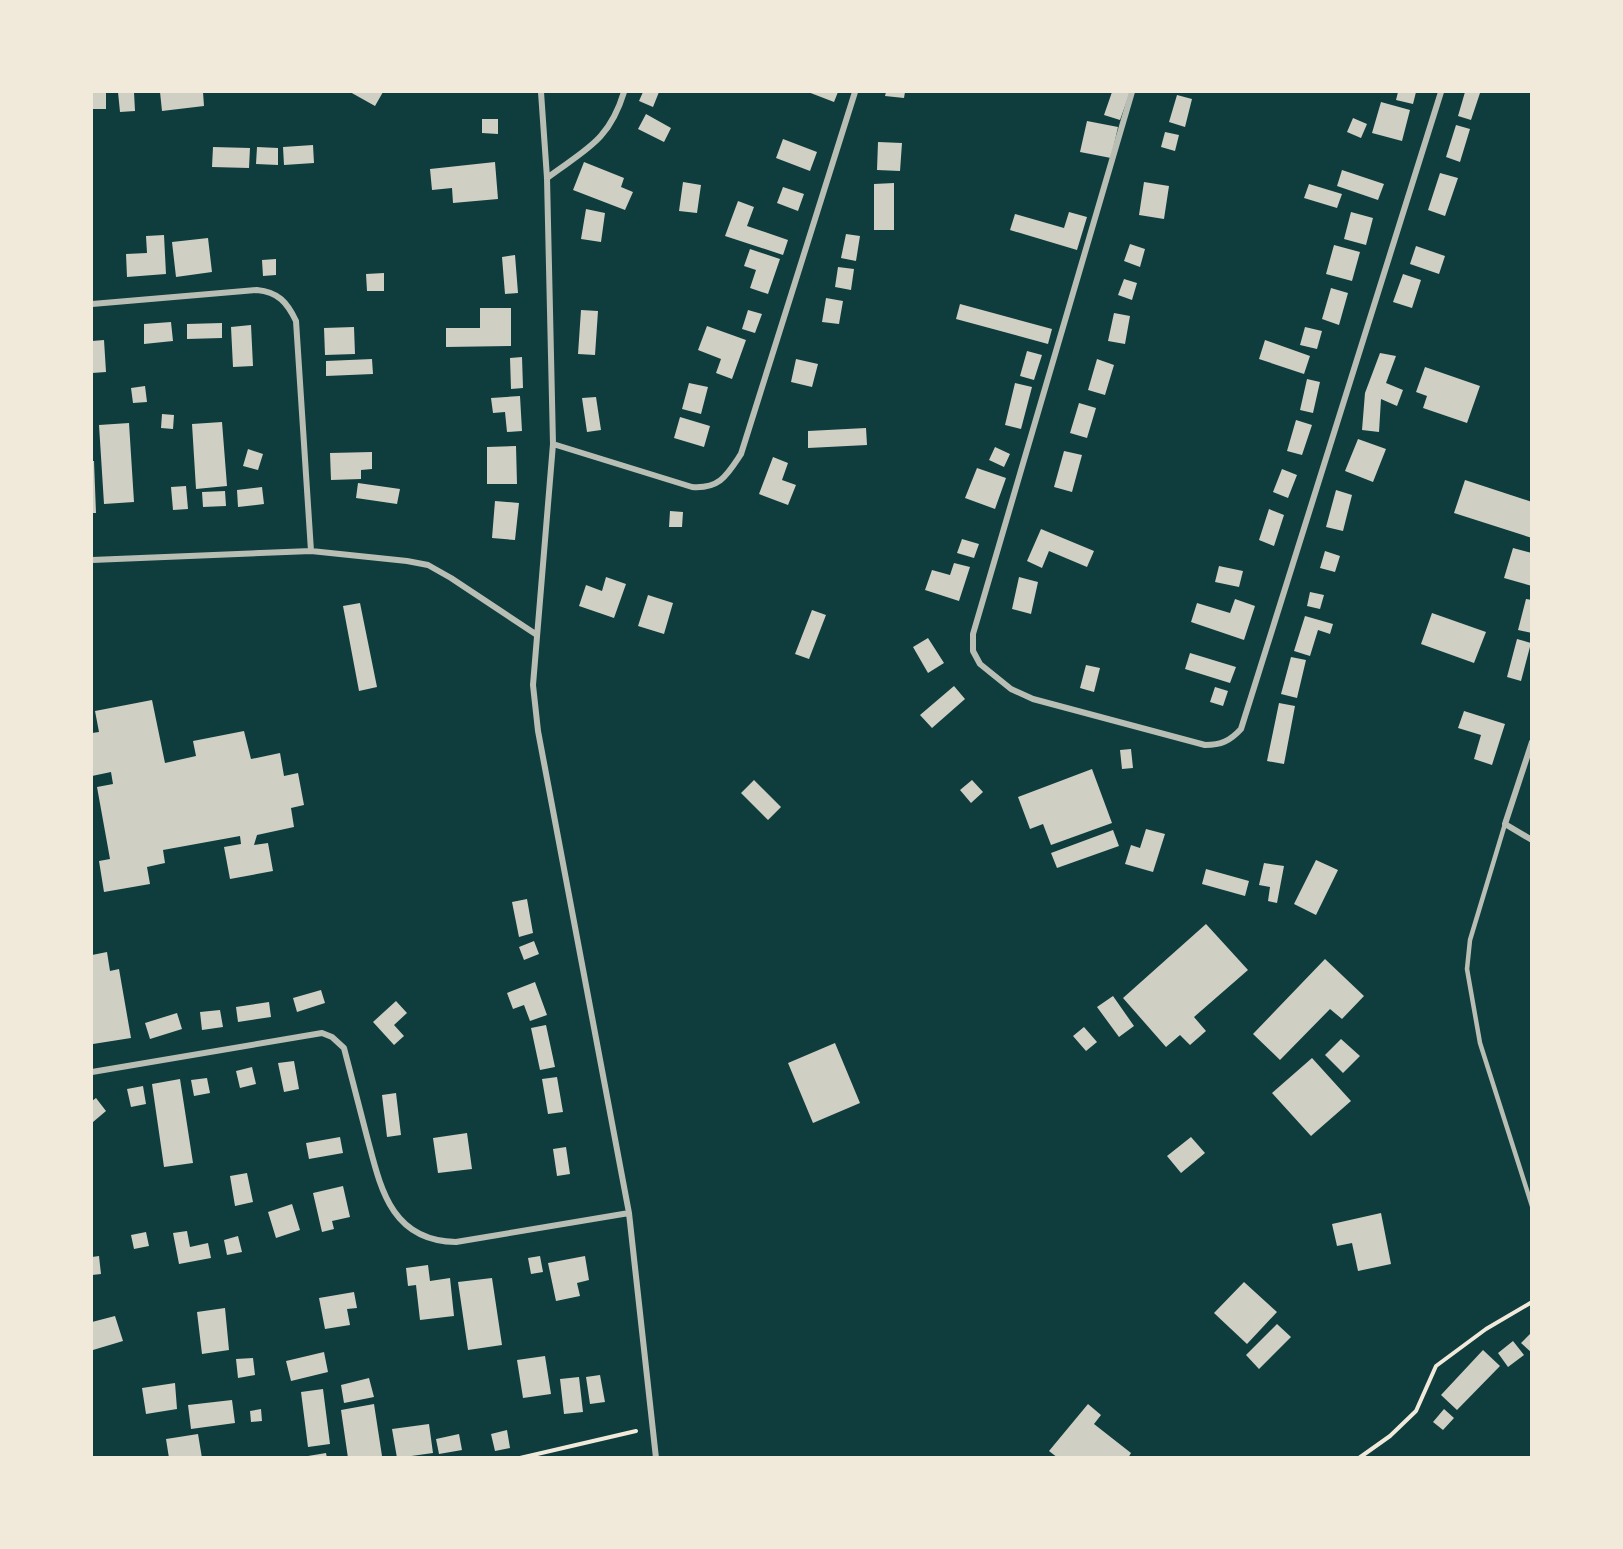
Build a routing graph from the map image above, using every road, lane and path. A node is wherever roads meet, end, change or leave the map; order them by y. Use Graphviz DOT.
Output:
graph roads {
  1 [pos="541,92"];
  2 [pos="624,92"];
  3 [pos="855,92"];
  4 [pos="1132,92"];
  5 [pos="1441,92"];
  6 [pos="547,178"];
  7 [pos="92,304"];
  8 [pos="554,444"];
  9 [pos="311,551"];
  10 [pos="92,560"];
  11 [pos="537,635"];
  12 [pos="1532,742"];
  13 [pos="1505,824"];
  14 [pos="1532,840"];
  15 [pos="92,1072"];
  16 [pos="1532,1206"];
  17 [pos="629,1213"];
  18 [pos="1532,1302"];
  19 [pos="651,1428"];
  20 [pos="520,1458"];
  21 [pos="656,1458"];
  22 [pos="1359,1458"];
  1 -- 6 [label="street"];
  2 -- 6 [label="street"];
  3 -- 8 [label="street"];
  4 -- 5 [label="street"];
  6 -- 8 [label="street"];
  7 -- 9 [label="street"];
  8 -- 11 [label="street"];
  9 -- 10 [label="street"];
  9 -- 11 [label="street"];
  11 -- 17 [label="street"];
  12 -- 13 [label="street"];
  13 -- 14 [label="street"];
  13 -- 16 [label="lane"];
  15 -- 17 [label="street"];
  17 -- 19 [label="street"];
  18 -- 22 [label="path"];
  19 -- 20 [label="path"];
  19 -- 21 [label="street"];
}
